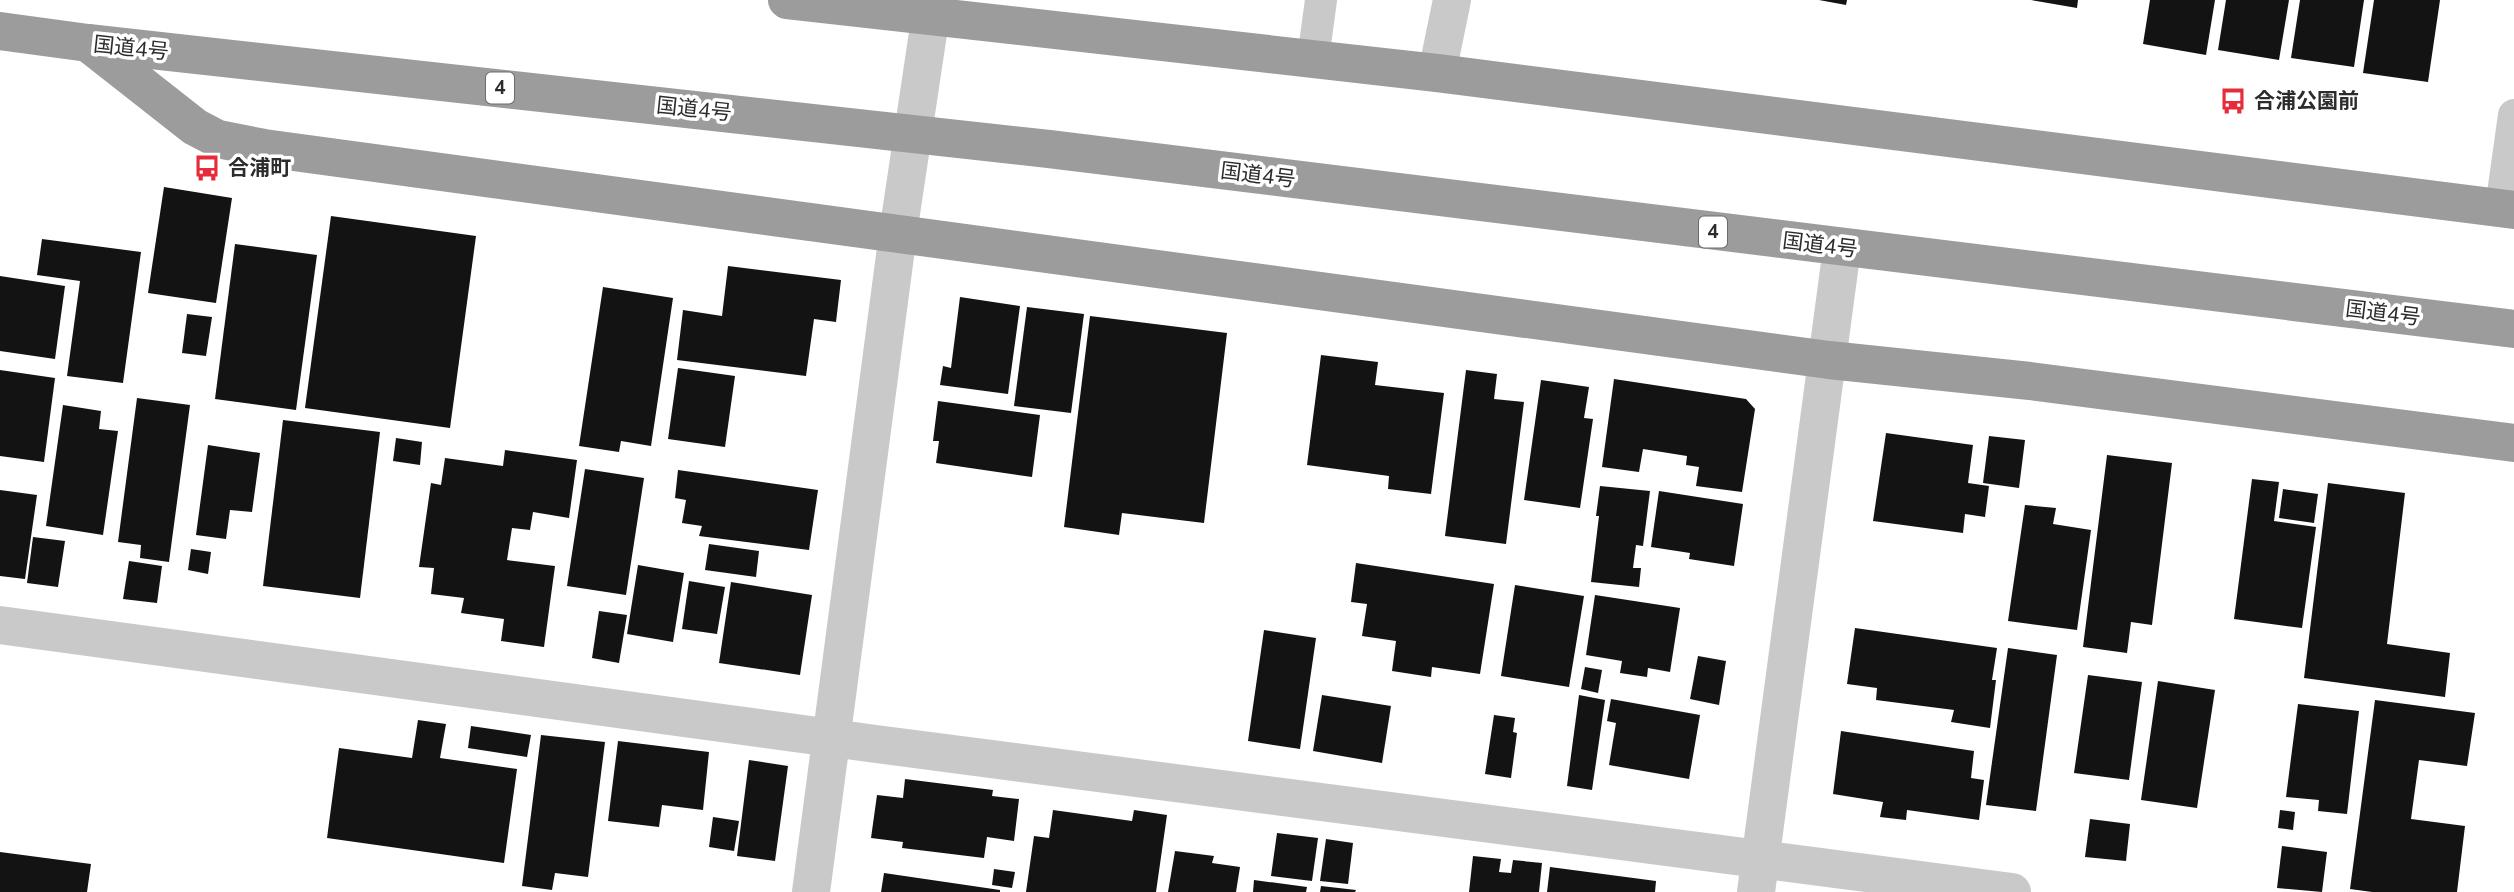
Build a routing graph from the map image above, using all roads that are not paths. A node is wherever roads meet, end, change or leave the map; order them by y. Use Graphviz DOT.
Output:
graph roads {
  1 [pos="787,0"];
  2 [pos="1321,0"];
  3 [pos="1452,0"];
  4 [pos="932,8"];
  5 [pos="0,31"];
  6 [pos="88,43"];
  7 [pos="1313,60"];
  8 [pos="1437,73"];
  9 [pos="2514,115"];
  10 [pos="912,134"];
  11 [pos="2508,209"];
  12 [pos="898,233"];
  13 [pos="1842,248"];
  14 [pos="2514,329"];
  15 [pos="1829,360"];
  16 [pos="2514,443"];
  17 [pos="0,625"];
  18 [pos="831,738"];
  19 [pos="1758,876"];
  20 [pos="811,892"];
  21 [pos="2012,892"];
  1 -- 4 [label="highway"];
  2 -- 7 [label="lane"];
  3 -- 8 [label="street"];
  4 -- 7 [label="highway"];
  4 -- 10 [label="street"];
  5 -- 6 [label="highway, 国道4号 / 4"];
  6 -- 10 [label="highway, 国道4号 / 4"];
  6 -- 12 [label="highway"];
  7 -- 8 [label="highway"];
  8 -- 11 [label="highway"];
  9 -- 11 [label="lane"];
  10 -- 12 [label="street"];
  10 -- 13 [label="highway, 国道4号 / 4"];
  12 -- 15 [label="highway"];
  12 -- 18 [label="street"];
  13 -- 14 [label="highway, 国道4号 / 4"];
  13 -- 15 [label="street"];
  15 -- 16 [label="highway"];
  15 -- 19 [label="street"];
  17 -- 18 [label="street"];
  18 -- 19 [label="street"];
  18 -- 20 [label="street"];
  19 -- 21 [label="street"];
}
